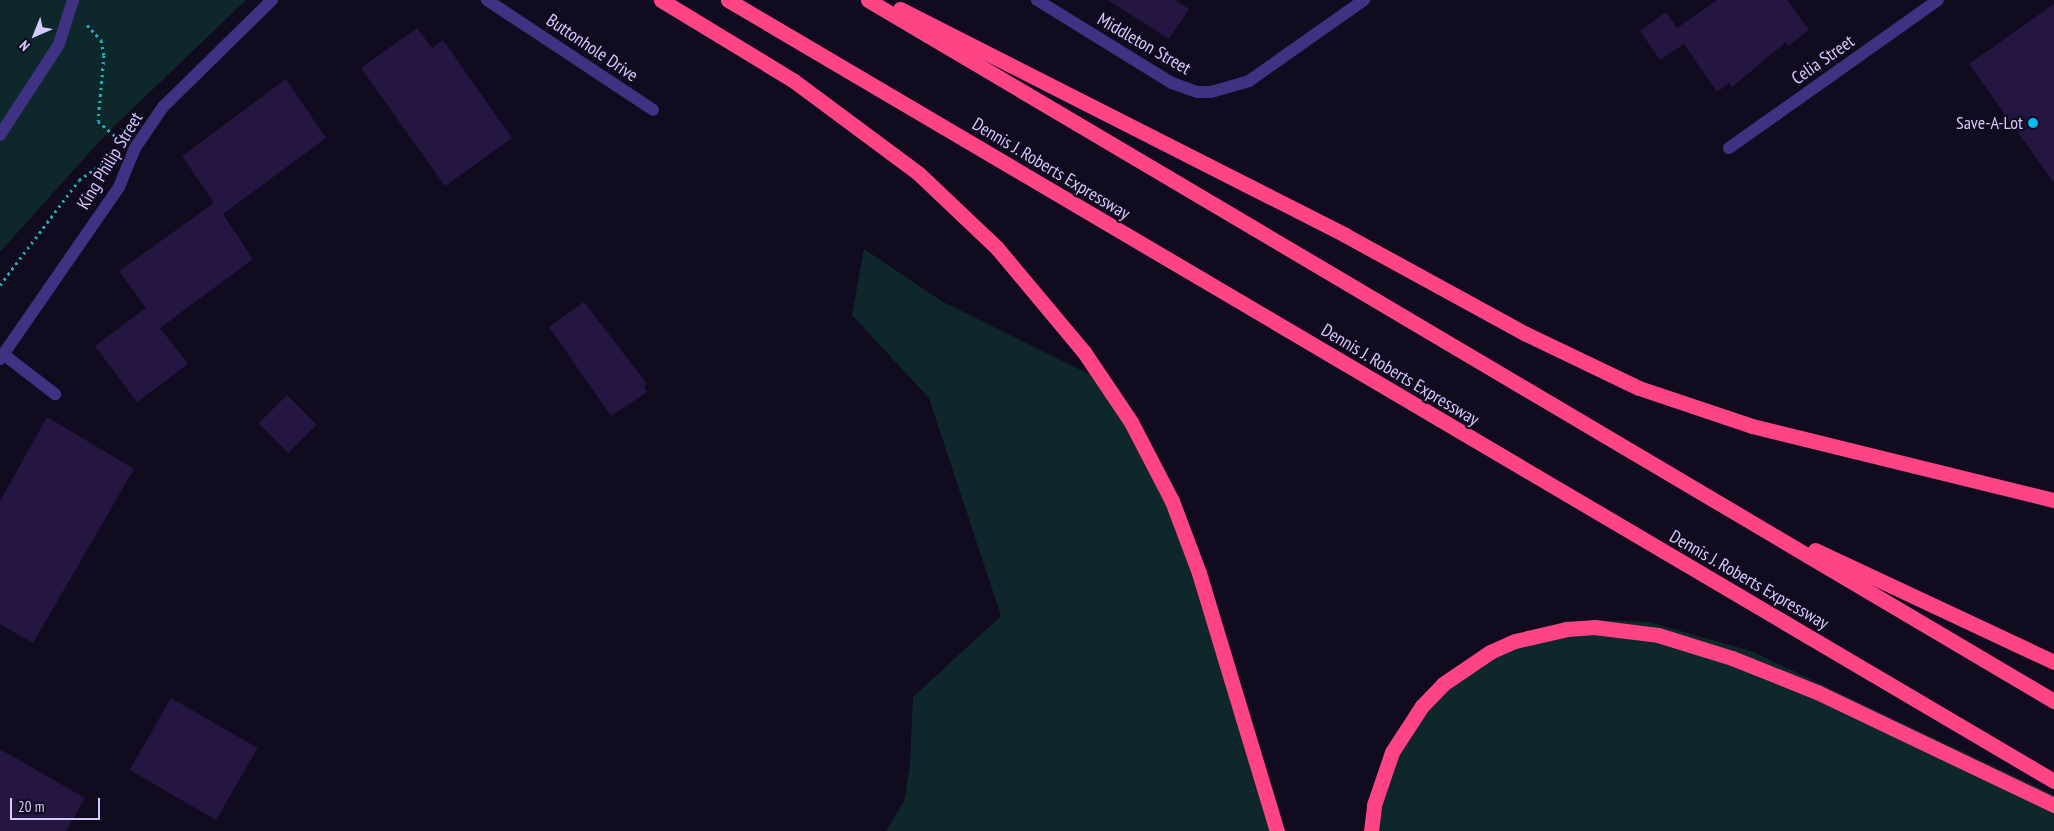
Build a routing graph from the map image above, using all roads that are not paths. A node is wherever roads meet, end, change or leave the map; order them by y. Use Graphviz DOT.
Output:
graph roads {
  1 [pos="73,0"];
  2 [pos="272,0"];
  3 [pos="487,0"];
  4 [pos="661,0"];
  5 [pos="728,0"];
  6 [pos="868,0"];
  7 [pos="883,0"];
  8 [pos="1037,0"];
  9 [pos="1364,0"];
  10 [pos="1938,0"];
  11 [pos="653,110"];
  12 [pos="0,135"];
  13 [pos="1729,148"];
  14 [pos="1,357"];
  15 [pos="55,394"];
  16 [pos="2054,500"];
  17 [pos="1732,511"];
  18 [pos="2054,662"];
  19 [pos="2054,701"];
  20 [pos="2054,781"];
  21 [pos="2054,805"];
  22 [pos="1277,831"];
  23 [pos="1370,831"];
  1 -- 12 [label="street"];
  2 -- 14 [label="street, King Philip Street"];
  3 -- 11 [label="street, Buttonhole Drive"];
  4 -- 22 [label="highway"];
  5 -- 20 [label="highway, Dennis J. Roberts Expressway"];
  6 -- 17 [label="highway"];
  7 -- 16 [label="highway"];
  8 -- 9 [label="street, Middleton Street"];
  10 -- 13 [label="street, Celia Street"];
  14 -- 15 [label="street"];
  17 -- 18 [label="highway"];
  17 -- 19 [label="highway"];
  21 -- 23 [label="highway"];
}
